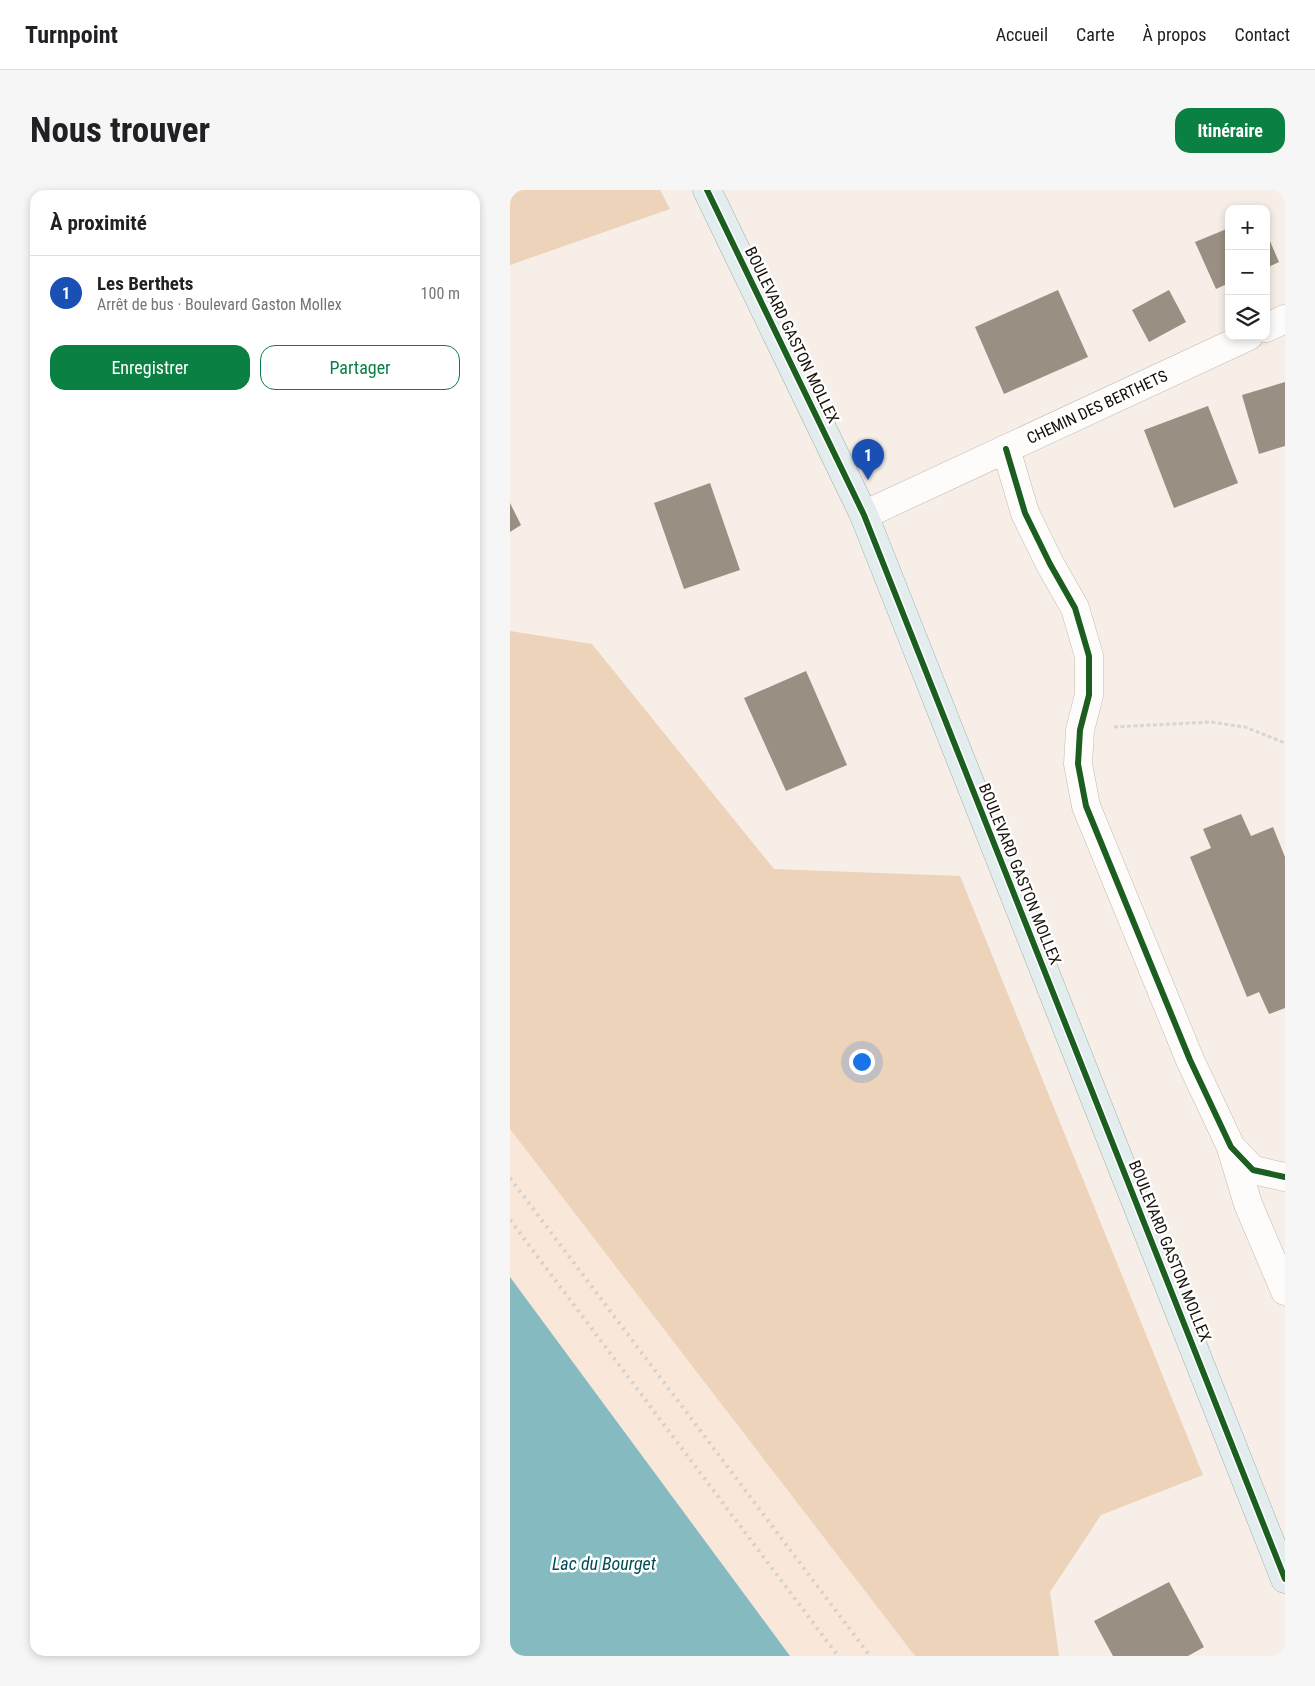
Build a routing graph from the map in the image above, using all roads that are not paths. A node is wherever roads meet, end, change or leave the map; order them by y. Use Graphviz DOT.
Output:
graph roads {
  1 [pos="707,190"];
  2 [pos="1285,319"];
  3 [pos="1270,326"];
  4 [pos="1240,340"];
  5 [pos="1006,450"];
  6 [pos="864,515"];
  7 [pos="1230,1147"];
  8 [pos="1285,1177"];
  9 [pos="1285,1291"];
  10 [pos="1285,1579"];
  1 -- 6 [label="main road, BOULEVARD GASTON MOLLEX"];
  2 -- 3 [label="street"];
  4 -- 5 [label="street, CHEMIN DES BERTHETS"];
  5 -- 6 [label="street, CHEMIN DES BERTHETS"];
  5 -- 7 [label="street"];
  6 -- 10 [label="main road, BOULEVARD GASTON MOLLEX"];
  7 -- 8 [label="street"];
  7 -- 9 [label="street"];
}
